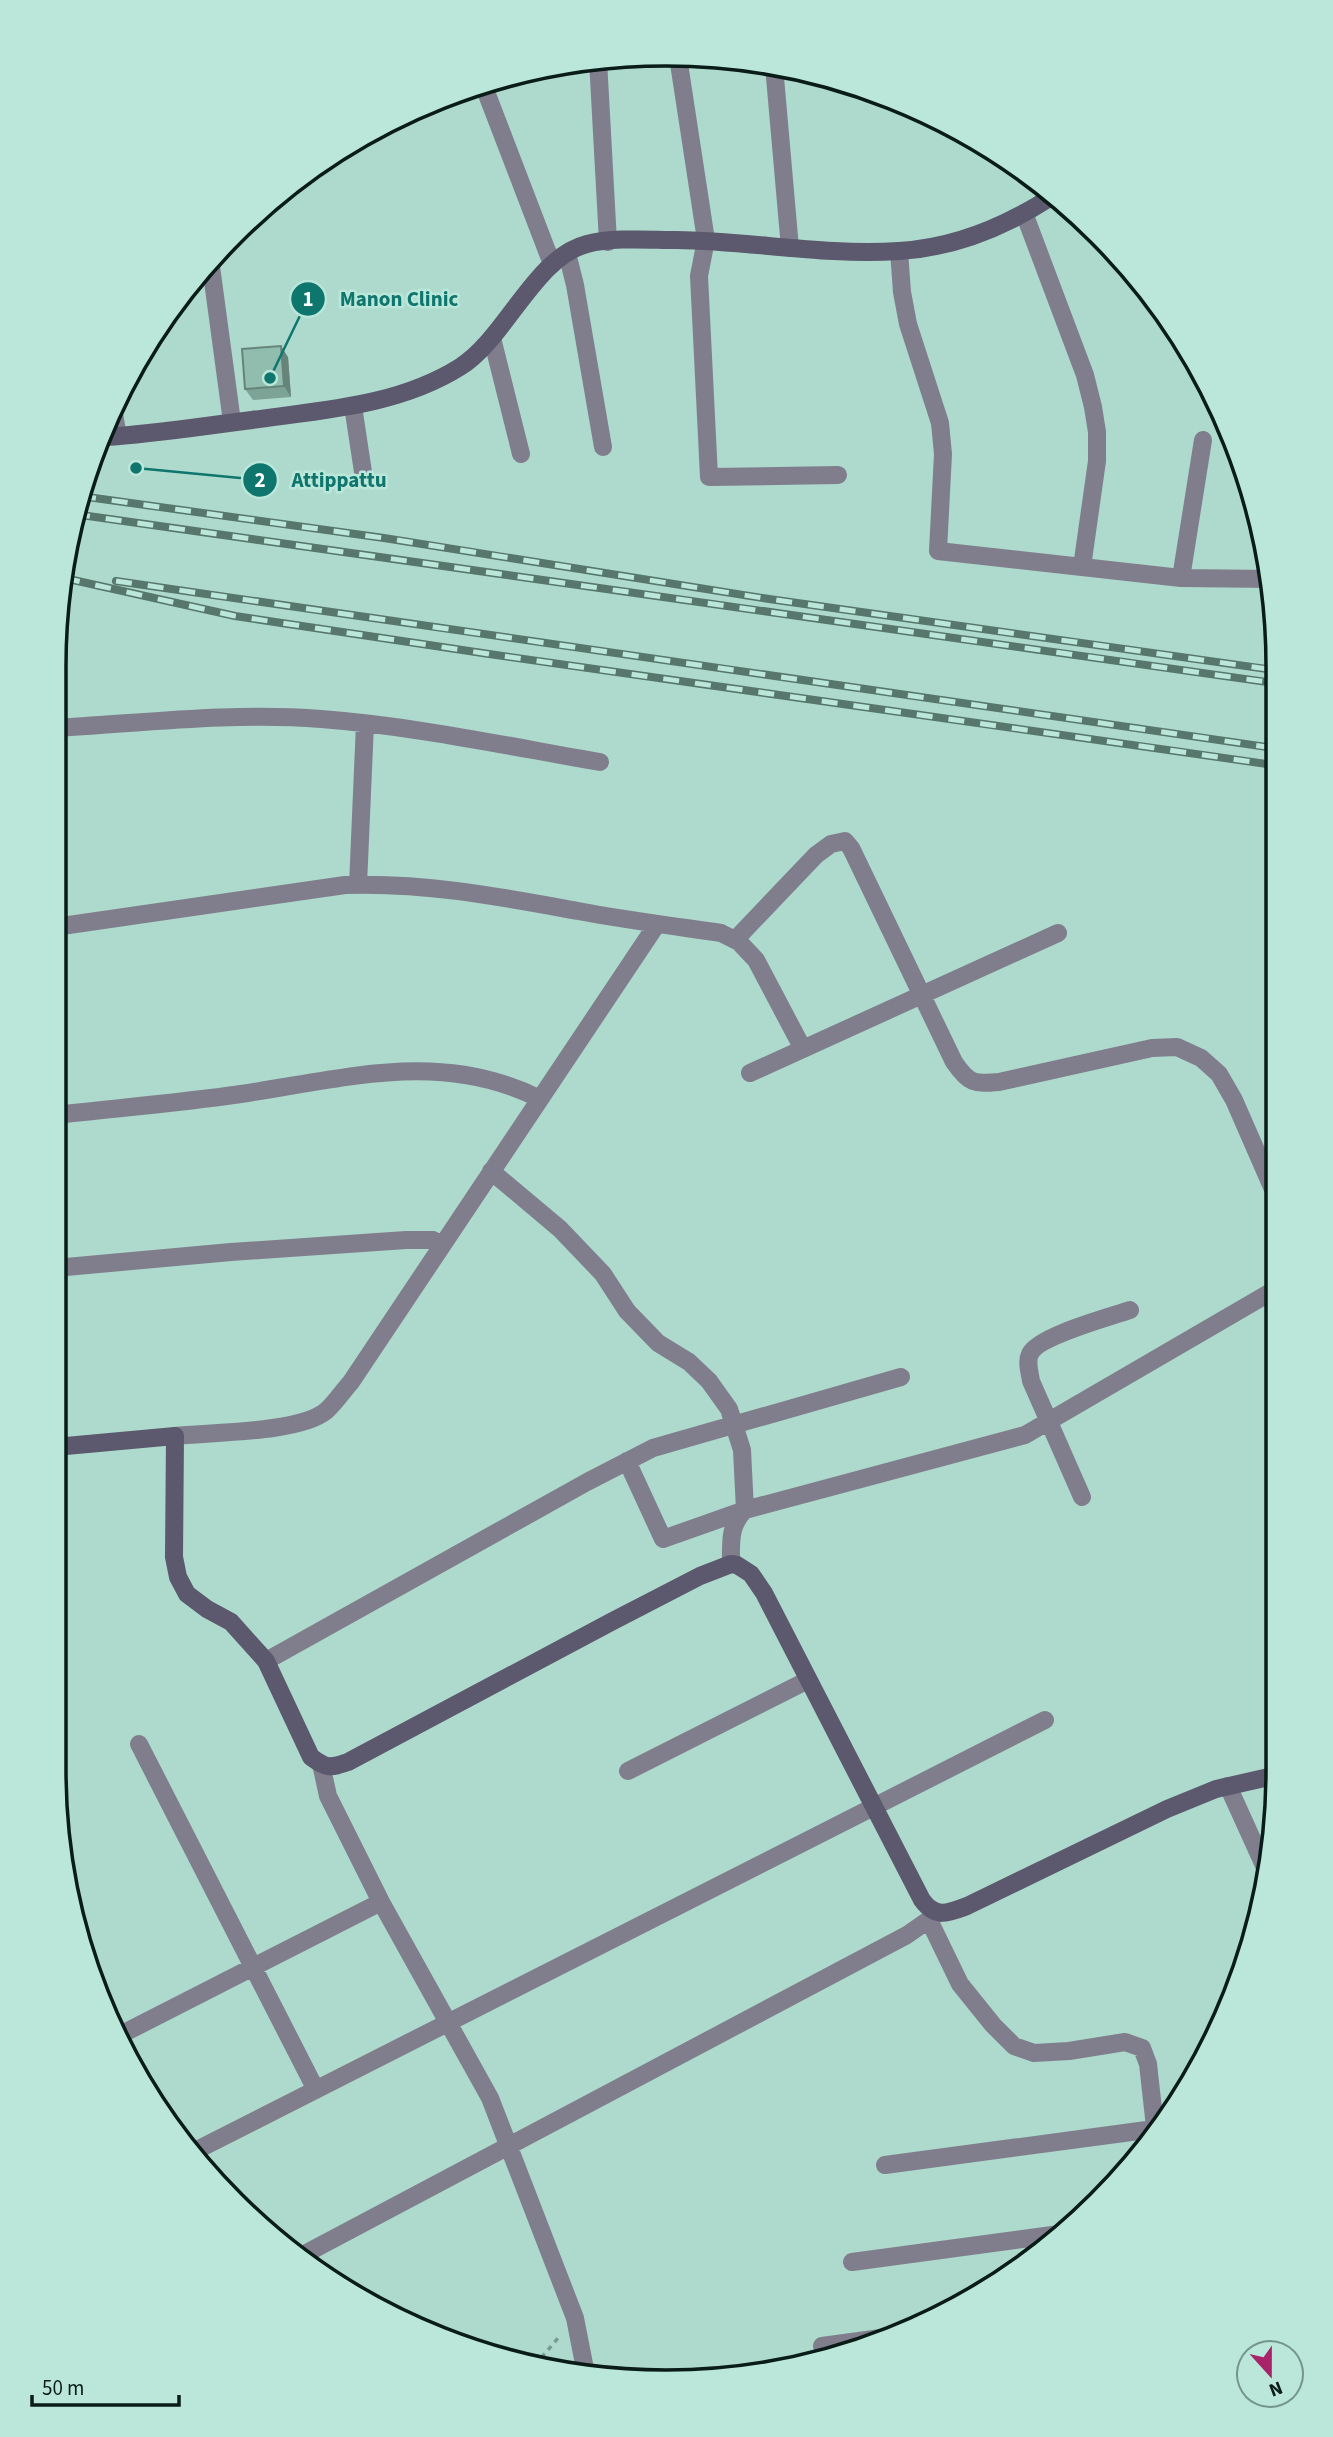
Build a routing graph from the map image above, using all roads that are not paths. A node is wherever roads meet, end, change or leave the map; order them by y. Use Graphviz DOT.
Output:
graph roads {
  1 [pos="679,67"];
  2 [pos="599,71"];
  3 [pos="775,77"];
  4 [pos="487,94"];
  5 [pos="1045,201"];
  6 [pos="1024,213"];
  7 [pos="706,240"];
  8 [pos="608,242"];
  9 [pos="790,247"];
  10 [pos="899,251"];
  11 [pos="567,253"];
  12 [pos="552,264"];
  13 [pos="212,274"];
  14 [pos="492,338"];
  15 [pos="353,405"];
  16 [pos="232,422"];
  17 [pos="113,436"];
  18 [pos="1203,440"];
  19 [pos="603,447"];
  20 [pos="521,454"];
  21 [pos="363,472"];
  22 [pos="838,475"];
  23 [pos="1082,567"];
  24 [pos="1181,578"];
  25 [pos="1260,579"];
  26 [pos="366,724"];
  27 [pos="66,727"];
  28 [pos="600,762"];
  29 [pos="358,885"];
  30 [pos="657,924"];
  31 [pos="66,925"];
  32 [pos="1058,933"];
  33 [pos="736,940"];
  34 [pos="922,995"];
  35 [pos="803,1048"];
  36 [pos="750,1073"];
  37 [pos="540,1099"];
  38 [pos="66,1114"];
  39 [pos="491,1171"];
  40 [pos="1266,1172"];
  41 [pos="442,1245"];
  42 [pos="66,1267"];
  43 [pos="1266,1295"];
  44 [pos="1130,1310"];
  45 [pos="901,1377"];
  46 [pos="1050,1421"];
  47 [pos="734,1425"];
  48 [pos="176,1436"];
  49 [pos="66,1446"];
  50 [pos="627,1461"];
  51 [pos="1082,1497"];
  52 [pos="745,1510"];
  53 [pos="731,1564"];
  54 [pos="266,1661"];
  55 [pos="808,1680"];
  56 [pos="1045,1720"];
  57 [pos="139,1744"];
  58 [pos="321,1764"];
  59 [pos="628,1770"];
  60 [pos="1266,1778"];
  61 [pos="1228,1786"];
  62 [pos="873,1806"];
  63 [pos="1260,1856"];
  64 [pos="381,1902"];
  65 [pos="933,1917"];
  66 [pos="255,1966"];
  67 [pos="448,2024"];
  68 [pos="126,2032"];
  69 [pos="316,2091"];
  70 [pos="1154,2120"];
  71 [pos="1148,2129"];
  72 [pos="509,2146"];
  73 [pos="200,2148"];
  74 [pos="885,2165"];
  75 [pos="1045,2236"];
  76 [pos="309,2252"];
  77 [pos="852,2262"];
  78 [pos="847,2343"];
  79 [pos="822,2346"];
  80 [pos="584,2364"];
  1 -- 7 [label="street"];
  2 -- 8 [label="street"];
  3 -- 9 [label="street"];
  4 -- 12 [label="street"];
  5 -- 6 [label="street"];
  6 -- 10 [label="street"];
  6 -- 23 [label="street"];
  7 -- 8 [label="street"];
  7 -- 9 [label="street"];
  7 -- 22 [label="street"];
  8 -- 11 [label="street"];
  9 -- 10 [label="street"];
  10 -- 23 [label="street"];
  11 -- 12 [label="street"];
  11 -- 19 [label="street"];
  12 -- 14 [label="street"];
  13 -- 16 [label="street"];
  14 -- 15 [label="street"];
  14 -- 20 [label="street"];
  15 -- 16 [label="street"];
  15 -- 21 [label="street"];
  16 -- 17 [label="street"];
  18 -- 24 [label="street"];
  23 -- 24 [label="street"];
  24 -- 25 [label="street"];
  26 -- 27 [label="street"];
  26 -- 28 [label="street"];
  26 -- 29 [label="street"];
  29 -- 30 [label="street"];
  29 -- 31 [label="street"];
  30 -- 33 [label="street"];
  30 -- 37 [label="street"];
  32 -- 34 [label="street"];
  33 -- 34 [label="street"];
  33 -- 35 [label="street"];
  34 -- 35 [label="street"];
  34 -- 40 [label="street"];
  35 -- 36 [label="street"];
  37 -- 38 [label="street"];
  37 -- 39 [label="street"];
  39 -- 41 [label="street"];
  39 -- 47 [label="street"];
  41 -- 42 [label="street"];
  41 -- 48 [label="street"];
  43 -- 46 [label="street"];
  44 -- 46 [label="street"];
  45 -- 47 [label="street"];
  46 -- 51 [label="street"];
  46 -- 52 [label="street"];
  47 -- 50 [label="street"];
  47 -- 52 [label="street"];
  48 -- 49 [label="street"];
  48 -- 54 [label="street"];
  50 -- 52 [label="street"];
  50 -- 54 [label="street"];
  52 -- 53 [label="street"];
  53 -- 55 [label="street"];
  53 -- 58 [label="street"];
  54 -- 58 [label="street"];
  55 -- 59 [label="street"];
  55 -- 62 [label="street"];
  56 -- 62 [label="street"];
  57 -- 66 [label="street"];
  58 -- 64 [label="street"];
  60 -- 61 [label="street"];
  61 -- 63 [label="street"];
  61 -- 65 [label="street"];
  62 -- 65 [label="street"];
  62 -- 67 [label="street"];
  64 -- 66 [label="street"];
  64 -- 67 [label="street"];
  65 -- 70 [label="street"];
  65 -- 72 [label="street"];
  66 -- 68 [label="street"];
  66 -- 69 [label="street"];
  67 -- 69 [label="street"];
  67 -- 72 [label="street"];
  69 -- 73 [label="street"];
  71 -- 74 [label="street"];
  72 -- 76 [label="street"];
  72 -- 80 [label="street"];
  75 -- 77 [label="street"];
  78 -- 79 [label="street"];
}
